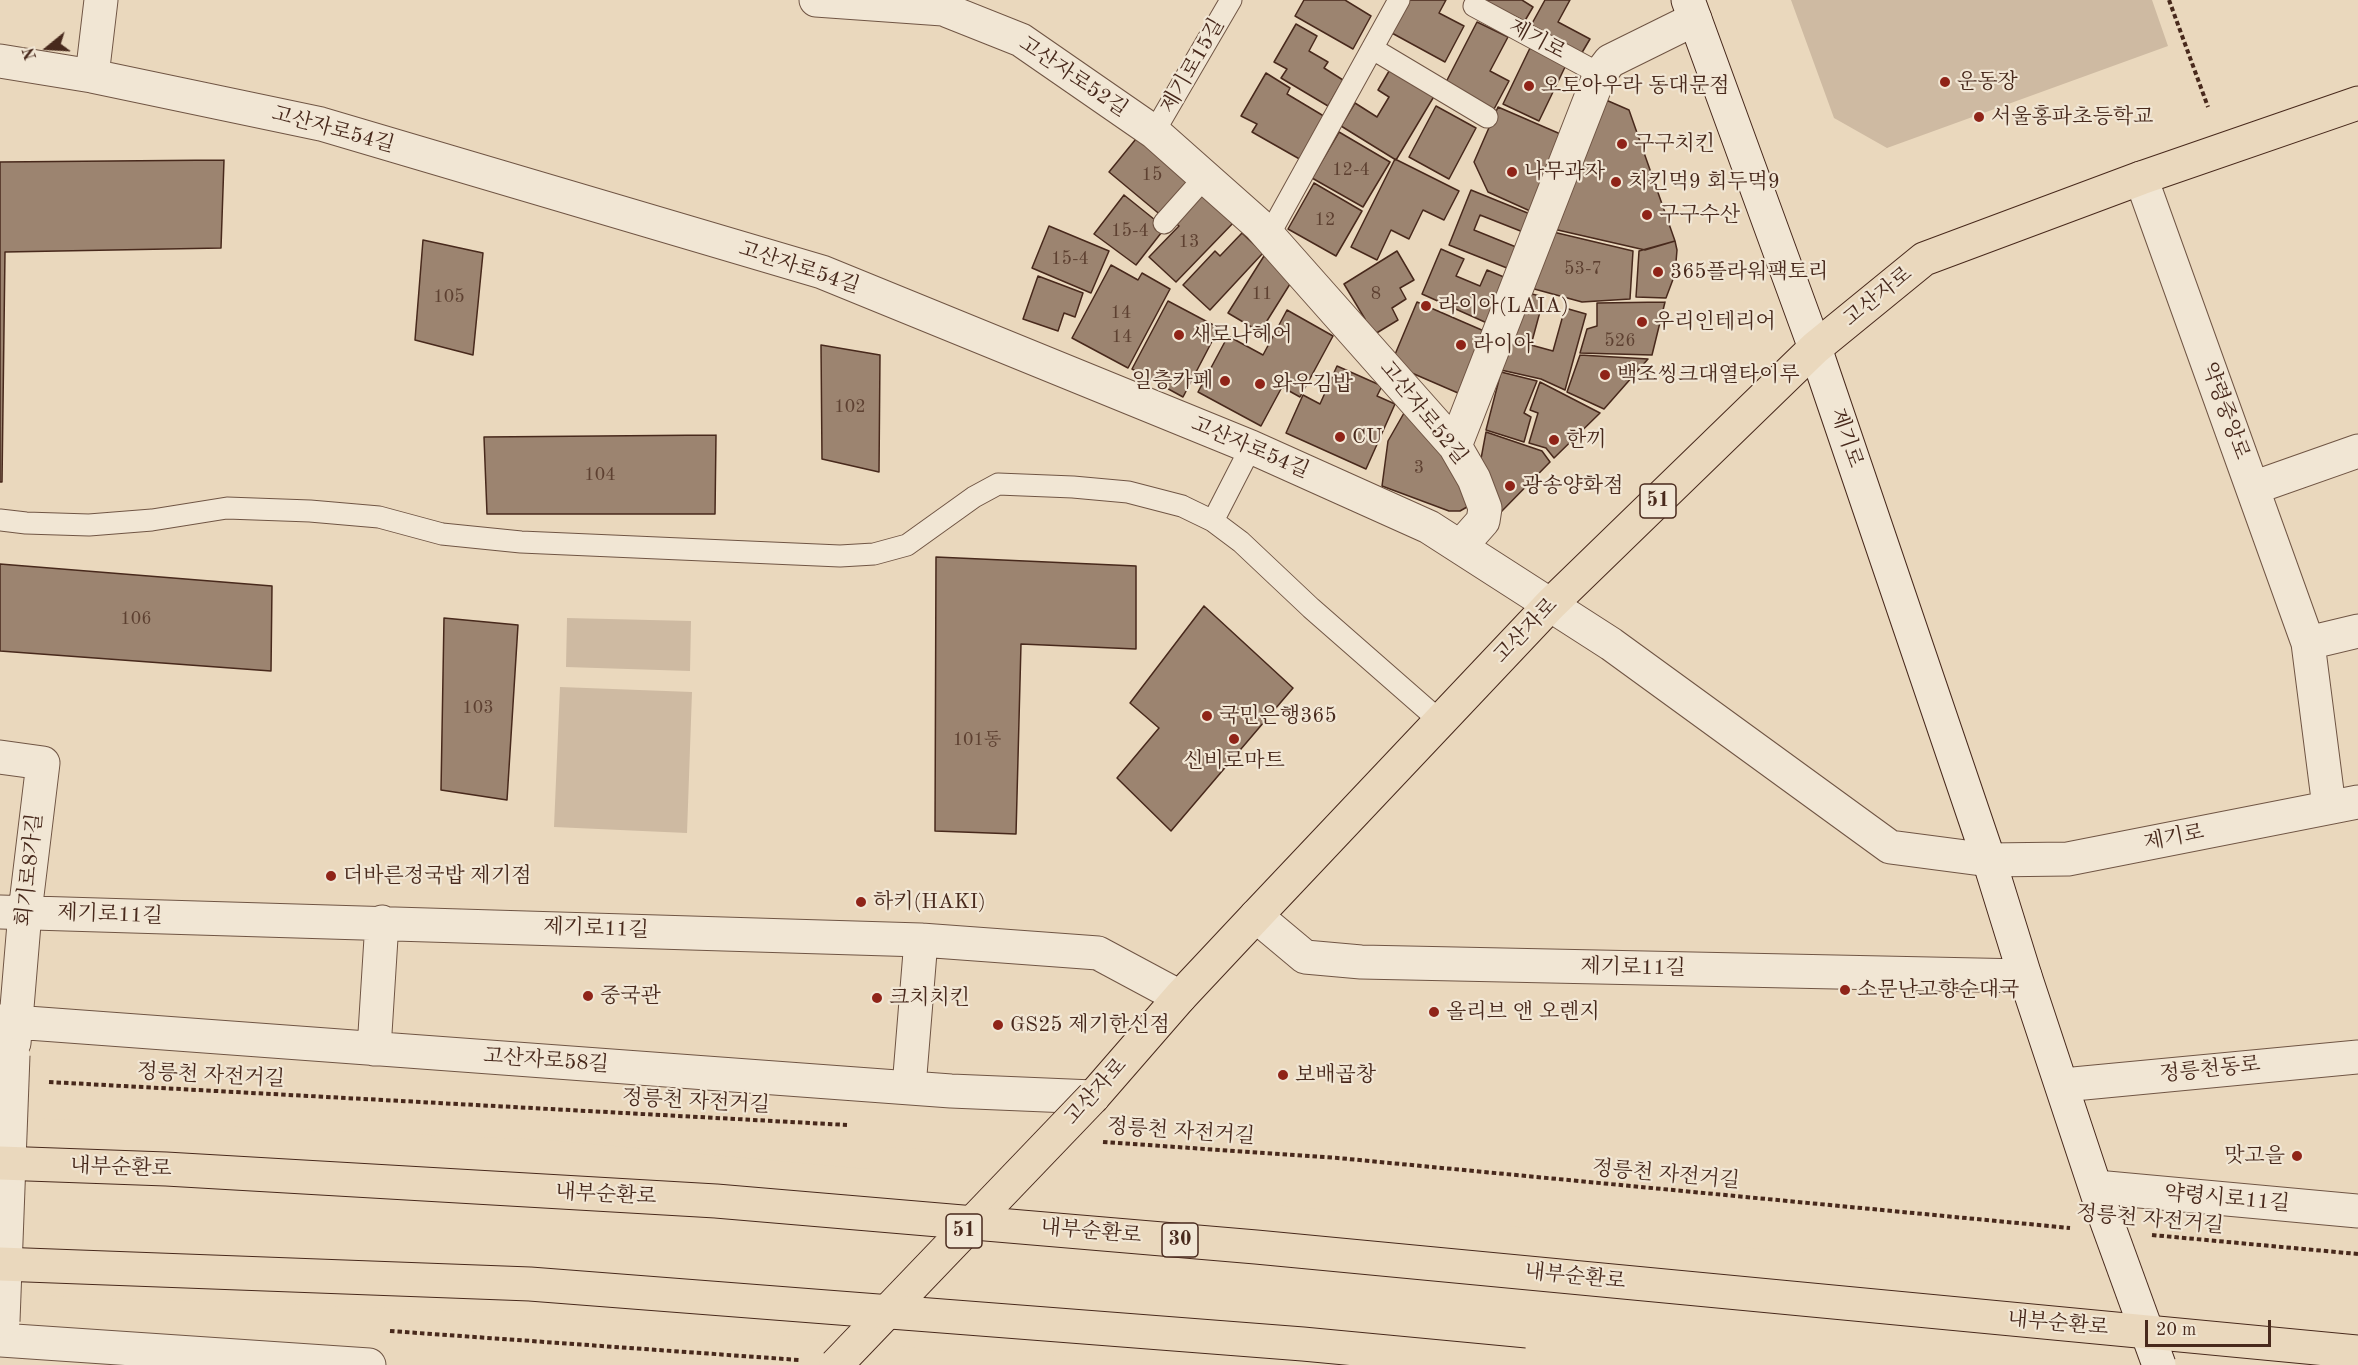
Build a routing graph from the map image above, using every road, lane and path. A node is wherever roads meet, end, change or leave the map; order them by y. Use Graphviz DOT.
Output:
graph roads {
  1 [pos="101,0"];
  2 [pos="816,0"];
  3 [pos="1231,0"];
  4 [pos="1398,0"];
  5 [pos="2169,0"];
  6 [pos="946,4"];
  7 [pos="1474,6"];
  8 [pos="1691,9"];
  9 [pos="1373,48"];
  10 [pos="0,61"];
  11 [pos="1600,74"];
  12 [pos="92,76"];
  13 [pos="2358,103"];
  14 [pos="2208,107"];
  15 [pos="1487,117"];
  16 [pos="1154,132"];
  17 [pos="1205,177"];
  18 [pos="2141,178"];
  19 [pos="1164,223"];
  20 [pos="1269,235"];
  21 [pos="1815,348"];
  22 [pos="1455,446"];
  23 [pos="1251,447"];
  24 [pos="2358,451"];
  25 [pos="2253,489"];
  26 [pos="0,520"];
  27 [pos="1213,521"];
  28 [pos="1460,548"];
  29 [pos="1550,605"];
  30 [pos="2358,631"];
  31 [pos="2308,643"];
  32 [pos="1440,721"];
  33 [pos="0,757"];
  34 [pos="2344,804"];
  35 [pos="1989,860"];
  36 [pos="13,912"];
  37 [pos="1256,915"];
  38 [pos="382,922"];
  39 [pos="921,940"];
  40 [pos="2025,976"];
  41 [pos="1180,998"];
  42 [pos="8,1021"];
  43 [pos="374,1048"];
  44 [pos="2358,1057"];
  45 [pos="44,1082"];
  46 [pos="2063,1085"];
  47 [pos="909,1087"];
  48 [pos="1093,1097"];
  49 [pos="849,1125"];
  50 [pos="1099,1142"];
  51 [pos="0,1163"];
  52 [pos="2092,1209"];
  53 [pos="2358,1211"];
  54 [pos="2148,1235"];
  55 [pos="2358,1254"];
  56 [pos="0,1264"];
  57 [pos="379,1331"];
  58 [pos="2,1334"];
  59 [pos="2358,1352"];
  60 [pos="154,1358"];
  61 [pos="822,1363"];
  62 [pos="369,1365"];
  63 [pos="1524,1365"];
  64 [pos="2159,1365"];
  1 -- 12 [label="street"];
  2 -- 6 [label="street, 고산자로52길"];
  3 -- 16 [label="lane, 제기로15길"];
  4 -- 9 [label="lane"];
  5 -- 14 [label="path"];
  6 -- 16 [label="street, 고산자로52길"];
  7 -- 11 [label="lane, 제기로"];
  8 -- 11 [label="street, 제기로"];
  8 -- 21 [label="street, 제기로"];
  9 -- 15 [label="lane"];
  9 -- 20 [label="lane"];
  10 -- 12 [label="street, 고산자로54길"];
  11 -- 22 [label="street, 제기로"];
  12 -- 23 [label="street, 고산자로54길"];
  13 -- 18 [label="main road, 고산자로 / 51"];
  16 -- 17 [label="street, 고산자로52길"];
  17 -- 19 [label="lane"];
  17 -- 20 [label="street, 고산자로52길"];
  18 -- 21 [label="main road, 고산자로 / 51"];
  18 -- 25 [label="street, 약령중앙로"];
  20 -- 22 [label="street, 고산자로52길"];
  21 -- 29 [label="main road, 고산자로 / 51"];
  21 -- 35 [label="street, 제기로"];
  22 -- 28 [label="street, 고산자로52길"];
  23 -- 27 [label="lane"];
  23 -- 28 [label="street, 고산자로54길"];
  24 -- 25 [label="street"];
  25 -- 31 [label="street, 약령중앙로"];
  26 -- 27 [label="lane"];
  27 -- 32 [label="lane"];
  28 -- 29 [label="street, 고산자로54길"];
  29 -- 32 [label="main road, 고산자로 / 51"];
  29 -- 35 [label="street, 제기로"];
  30 -- 31 [label="street"];
  31 -- 34 [label="street, 약령중앙로"];
  32 -- 37 [label="main road, 고산자로 / 51"];
  33 -- 36 [label="street, 회기로8가길"];
  34 -- 35 [label="street, 제기로"];
  35 -- 40 [label="street, 제기로"];
  36 -- 38 [label="street, 제기로11길"];
  36 -- 42 [label="street, 회기로8가길"];
  37 -- 40 [label="street, 제기로11길"];
  37 -- 41 [label="main road, 고산자로 / 51"];
  38 -- 39 [label="street, 제기로11길"];
  38 -- 43 [label="street"];
  39 -- 41 [label="street, 제기로11길"];
  39 -- 47 [label="street"];
  40 -- 46 [label="street, 제기로"];
  41 -- 48 [label="main road, 고산자로 / 51"];
  42 -- 43 [label="street, 고산자로58길"];
  42 -- 58 [label="street, 회기로8가길, bridge"];
  43 -- 47 [label="street, 고산자로58길"];
  44 -- 46 [label="street, 정릉천동로"];
  45 -- 49 [label="path, 정릉천 자전거길"];
  46 -- 52 [label="street, 제기로"];
  47 -- 48 [label="street, 고산자로58길"];
  48 -- 61 [label="main road, 고산자로 / 51, bridge"];
  50 -- 52 [label="path, 정릉천 자전거길"];
  51 -- 59 [label="main road, 내부순환로 / 30, bridge"];
  52 -- 53 [label="street, 약령시로11길"];
  52 -- 64 [label="street, 제기로, bridge"];
  54 -- 55 [label="path, 정릉천 자전거길"];
  56 -- 63 [label="main road, bridge"];
  57 -- 61 [label="path"];
  58 -- 60 [label="street"];
  60 -- 62 [label="street"];
}
